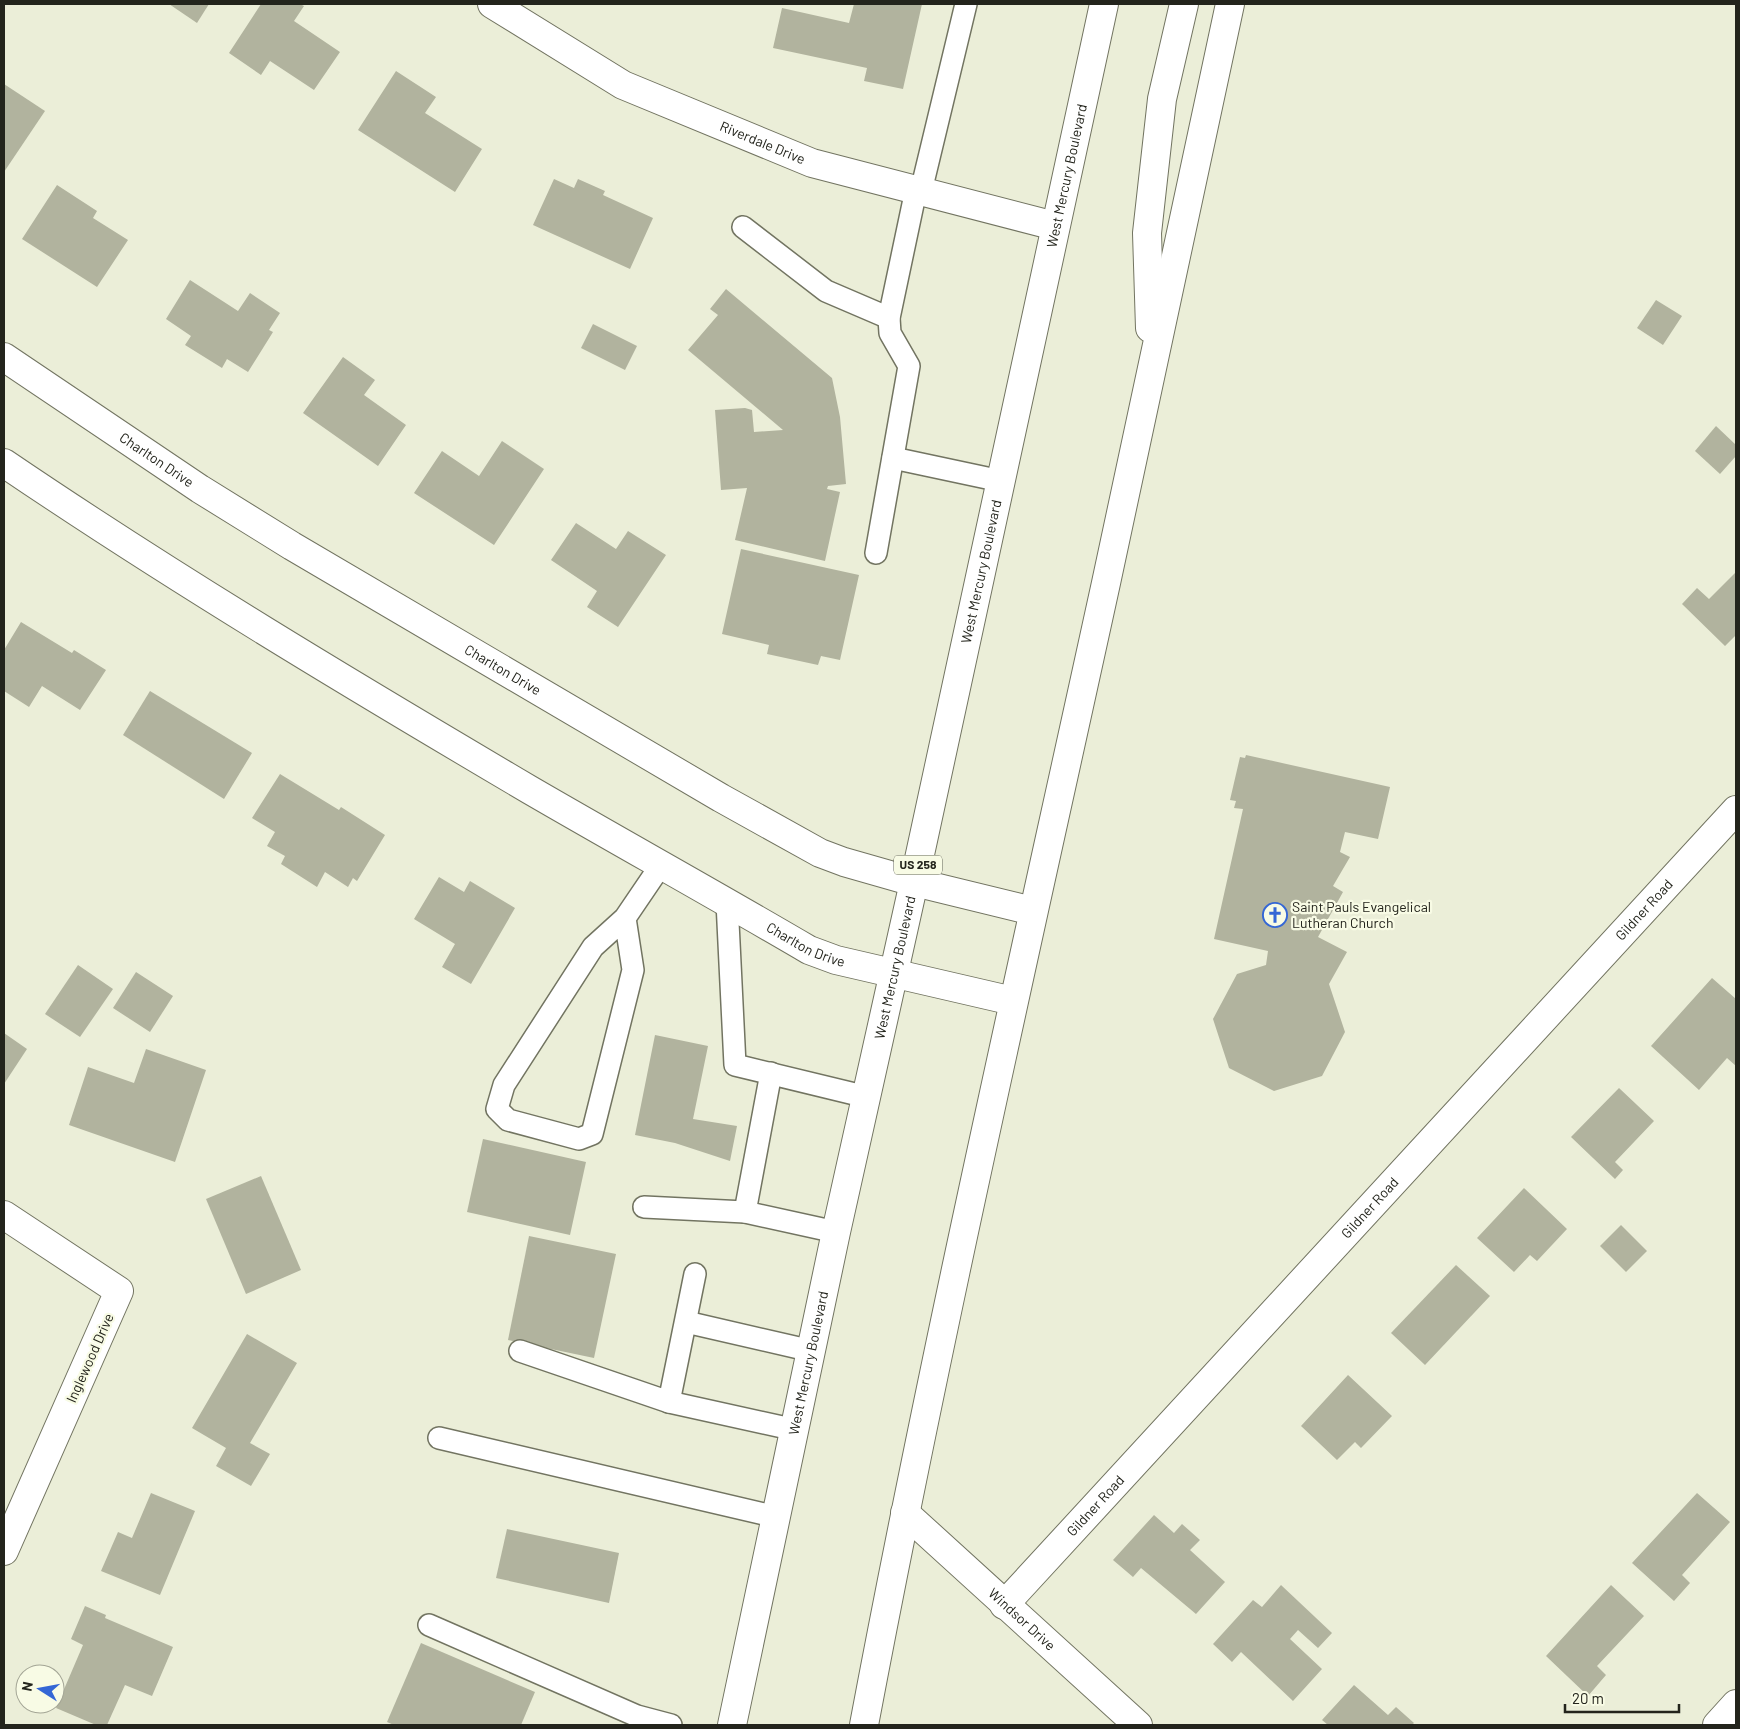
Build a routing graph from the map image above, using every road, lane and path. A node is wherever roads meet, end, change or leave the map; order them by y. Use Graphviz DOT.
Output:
graph roads {
  1 [pos="492,4"];
  2 [pos="966,4"];
  3 [pos="1104,4"];
  4 [pos="1184,4"];
  5 [pos="1230,4"];
  6 [pos="918,191"];
  7 [pos="743,226"];
  8 [pos="1055,226"];
  9 [pos="888,318"];
  10 [pos="4,357"];
  11 [pos="1152,370"];
  12 [pos="893,458"];
  13 [pos="4,463"];
  14 [pos="1001,480"];
  15 [pos="876,553"];
  16 [pos="1736,810"];
  17 [pos="661,865"];
  18 [pos="914,882"];
  19 [pos="727,902"];
  20 [pos="1033,911"];
  21 [pos="625,918"];
  22 [pos="894,974"];
  23 [pos="1013,1001"];
  24 [pos="771,1073"];
  25 [pos="868,1097"];
  26 [pos="644,1207"];
  27 [pos="746,1212"];
  28 [pos="4,1215"];
  29 [pos="836,1232"];
  30 [pos="696,1274"];
  31 [pos="686,1322"];
  32 [pos="812,1351"];
  33 [pos="520,1352"];
  34 [pos="669,1402"];
  35 [pos="796,1430"];
  36 [pos="439,1438"];
  37 [pos="905,1513"];
  38 [pos="777,1517"];
  39 [pos="4,1551"];
  40 [pos="1004,1605"];
  41 [pos="429,1625"];
  42 [pos="1736,1704"];
  43 [pos="671,1725"];
  44 [pos="732,1725"];
  45 [pos="864,1725"];
  46 [pos="1138,1725"];
  47 [pos="1717,1725"];
  1 -- 6 [label="street, Riverdale Drive"];
  2 -- 6 [label="lane"];
  3 -- 8 [label="street, West Mercury Boulevard / US 258"];
  4 -- 11 [label="street"];
  5 -- 11 [label="street"];
  6 -- 8 [label="street, Riverdale Drive"];
  6 -- 9 [label="lane"];
  7 -- 9 [label="lane"];
  8 -- 14 [label="street, West Mercury Boulevard / US 258"];
  9 -- 12 [label="lane"];
  10 -- 18 [label="street, Charlton Drive"];
  11 -- 20 [label="street"];
  12 -- 14 [label="lane"];
  12 -- 15 [label="lane"];
  13 -- 17 [label="street, Charlton Drive"];
  14 -- 18 [label="street, West Mercury Boulevard / US 258"];
  16 -- 40 [label="street, Gildner Road"];
  17 -- 19 [label="street, Charlton Drive"];
  17 -- 21 [label="lane"];
  18 -- 20 [label="street, Charlton Drive"];
  18 -- 22 [label="street, West Mercury Boulevard / US 258"];
  19 -- 22 [label="street, Charlton Drive"];
  19 -- 24 [label="lane"];
  20 -- 23 [label="street"];
  21 -- 21 [label="lane"];
  22 -- 23 [label="street, Charlton Drive"];
  22 -- 25 [label="street, West Mercury Boulevard / US 258"];
  23 -- 37 [label="street"];
  24 -- 25 [label="lane"];
  24 -- 27 [label="lane"];
  25 -- 29 [label="street, West Mercury Boulevard / US 258"];
  26 -- 27 [label="lane"];
  27 -- 29 [label="lane"];
  28 -- 39 [label="street, Inglewood Drive"];
  29 -- 32 [label="street, West Mercury Boulevard / US 258"];
  30 -- 31 [label="lane"];
  31 -- 32 [label="lane"];
  31 -- 34 [label="lane"];
  32 -- 35 [label="street, West Mercury Boulevard / US 258"];
  33 -- 34 [label="lane"];
  34 -- 35 [label="lane"];
  35 -- 38 [label="street, West Mercury Boulevard / US 258"];
  36 -- 38 [label="lane"];
  37 -- 40 [label="street, Windsor Drive"];
  37 -- 45 [label="street"];
  38 -- 44 [label="street, West Mercury Boulevard / US 258"];
  40 -- 46 [label="street, Windsor Drive"];
  41 -- 43 [label="lane"];
  42 -- 47 [label="street"];
}
